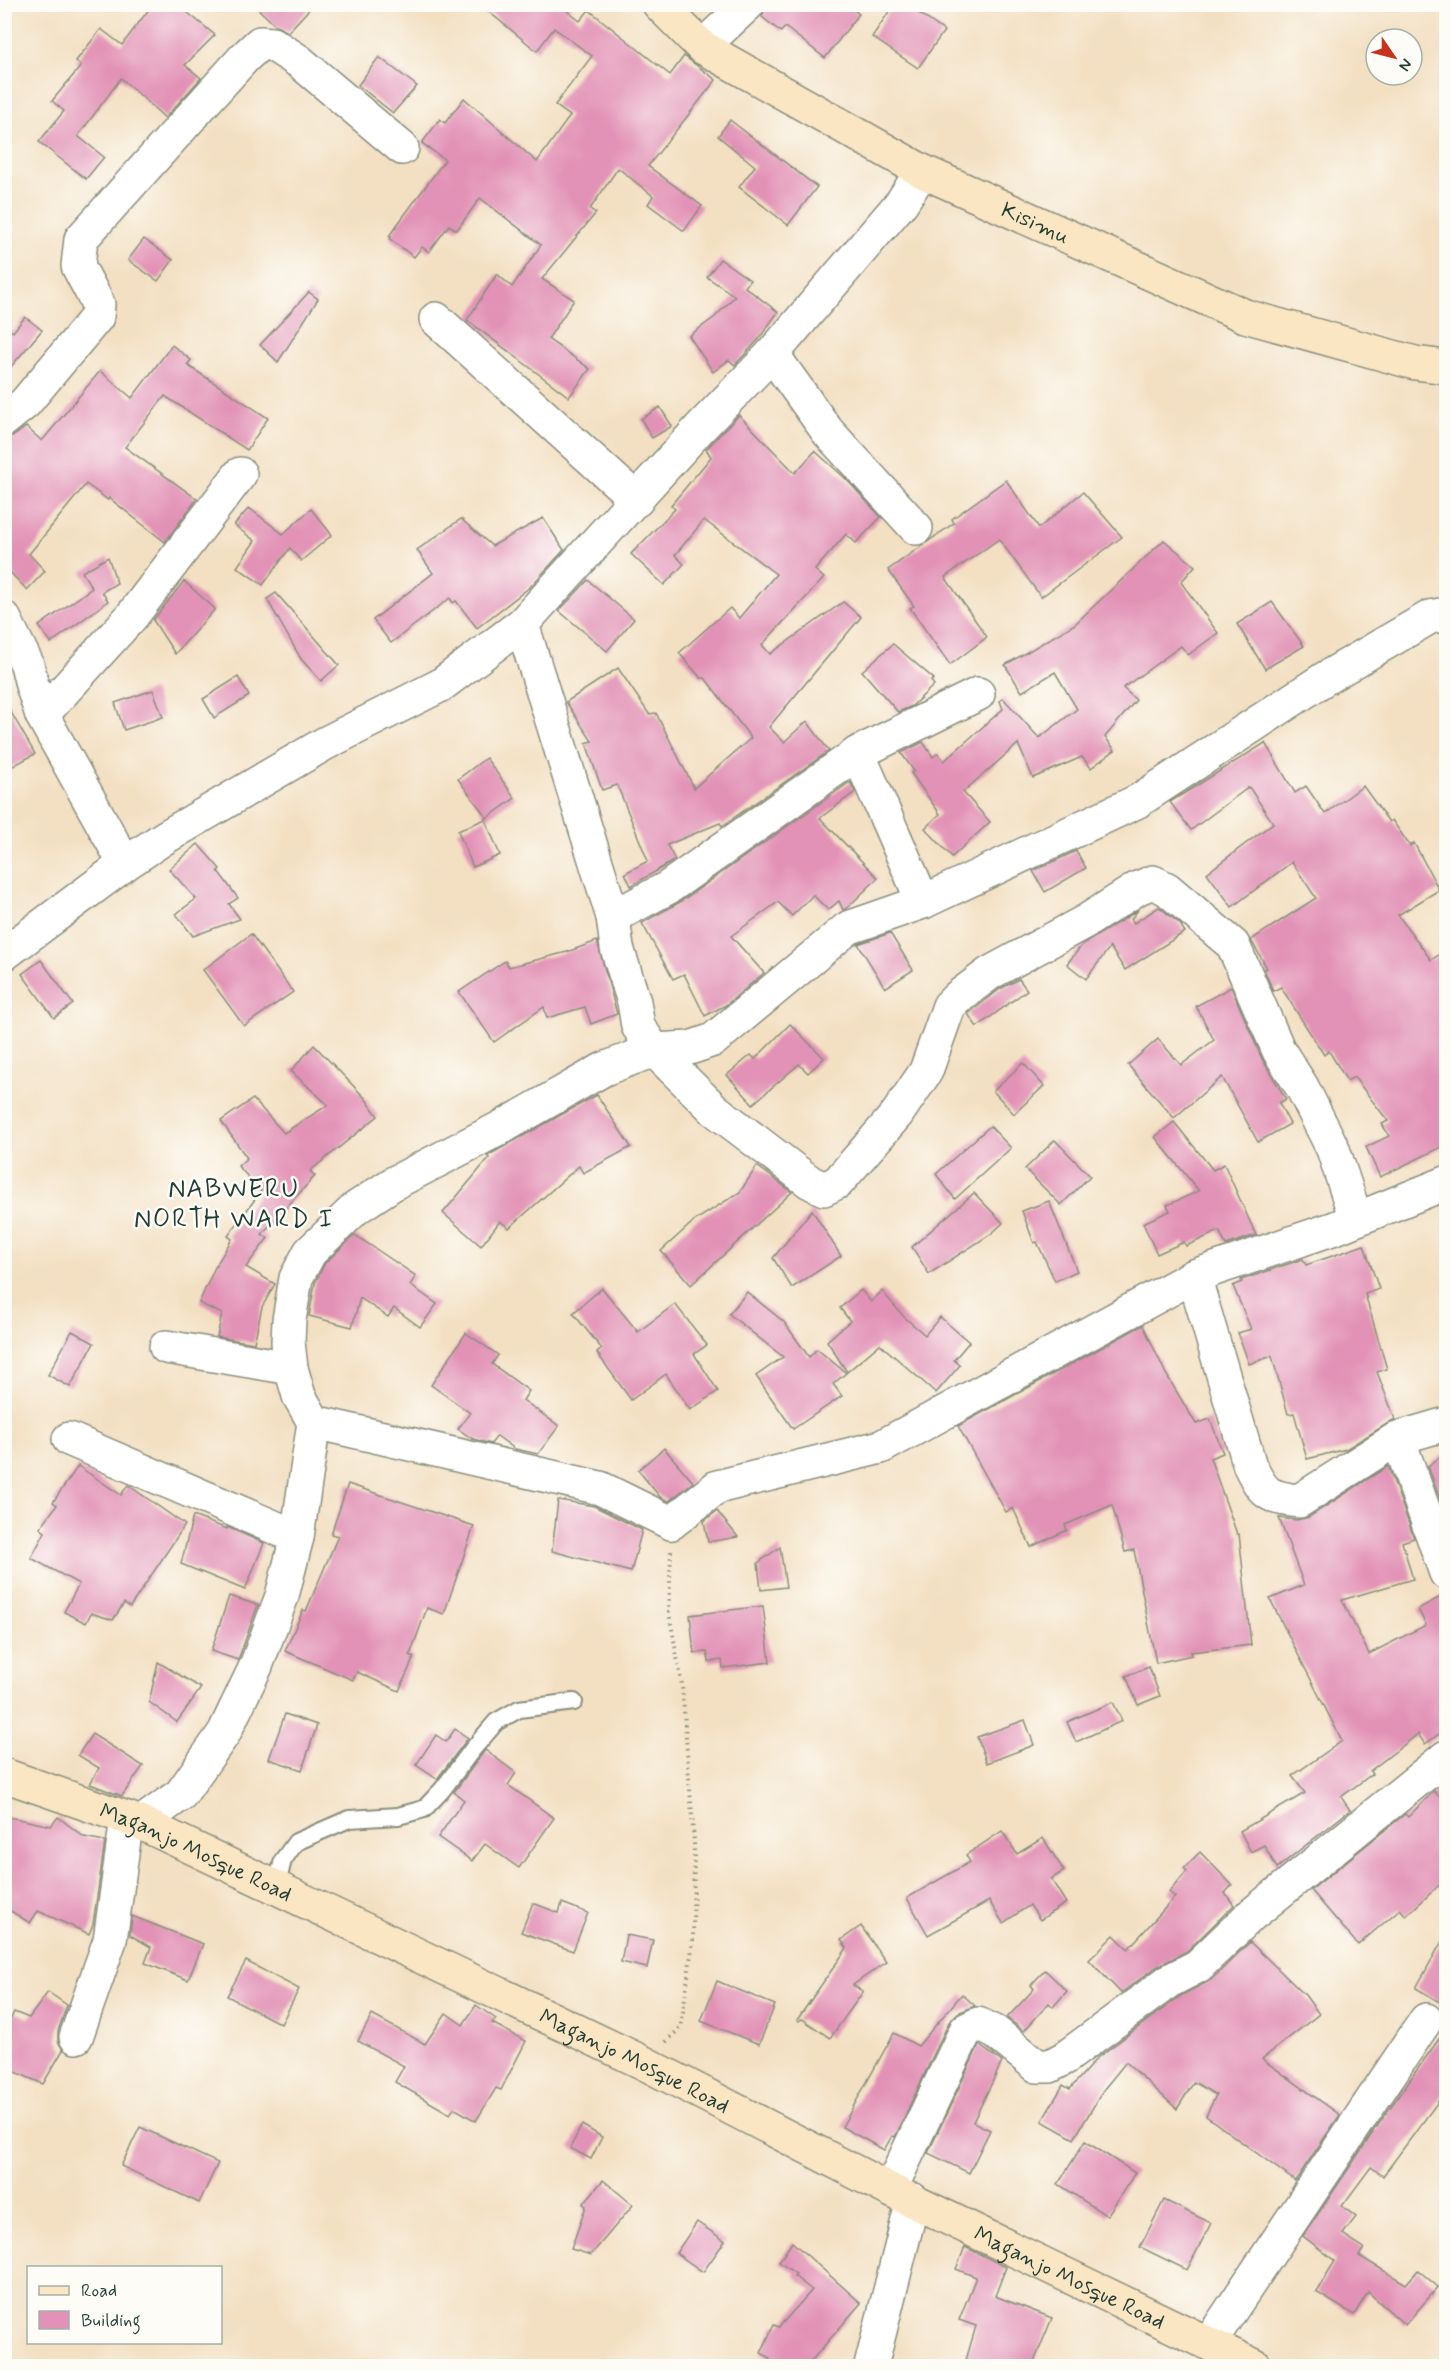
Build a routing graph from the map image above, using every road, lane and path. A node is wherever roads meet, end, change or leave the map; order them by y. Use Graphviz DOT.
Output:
graph roads {
  1 [pos="659,4"];
  2 [pos="748,4"];
  3 [pos="702,47"];
  4 [pos="402,148"];
  5 [pos="922,171"];
  6 [pos="436,319"];
  7 [pos="772,354"];
  8 [pos="1446,367"];
  9 [pos="4,420"];
  10 [pos="240,474"];
  11 [pos="637,500"];
  12 [pos="916,528"];
  13 [pos="1446,614"];
  14 [pos="4,618"];
  15 [pos="522,624"];
  16 [pos="978,694"];
  17 [pos="42,716"];
  18 [pos="858,753"];
  19 [pos="125,864"];
  20 [pos="923,902"];
  21 [pos="613,917"];
  22 [pos="4,954"];
  23 [pos="654,1050"];
  24 [pos="1446,1183"];
  25 [pos="1356,1219"];
  26 [pos="1194,1276"];
  27 [pos="166,1347"];
  28 [pos="291,1368"];
  29 [pos="314,1422"];
  30 [pos="1446,1424"];
  31 [pos="1398,1438"];
  32 [pos="69,1440"];
  33 [pos="671,1523"];
  34 [pos="297,1537"];
  35 [pos="1446,1573"];
  36 [pos="574,1702"];
  37 [pos="1446,1757"];
  38 [pos="4,1775"];
  39 [pos="134,1821"];
  40 [pos="276,1888"];
  41 [pos="1426,2020"];
  42 [pos="76,2037"];
  43 [pos="644,2063"];
  44 [pos="901,2195"];
  45 [pos="1209,2343"];
  46 [pos="871,2367"];
  47 [pos="1255,2367"];
  1 -- 3 [label="street, Kisimu"];
  2 -- 3 [label="street"];
  3 -- 5 [label="street, Kisimu"];
  4 -- 9 [label="street"];
  5 -- 7 [label="street"];
  5 -- 8 [label="street, Kisimu"];
  6 -- 11 [label="street"];
  7 -- 11 [label="street"];
  7 -- 12 [label="street"];
  10 -- 17 [label="street"];
  11 -- 15 [label="street"];
  13 -- 20 [label="street"];
  14 -- 17 [label="street"];
  15 -- 19 [label="street"];
  15 -- 21 [label="street"];
  16 -- 18 [label="street"];
  17 -- 19 [label="street"];
  18 -- 20 [label="street"];
  18 -- 21 [label="street"];
  19 -- 22 [label="street"];
  20 -- 23 [label="street"];
  21 -- 23 [label="street"];
  23 -- 25 [label="street"];
  23 -- 28 [label="street"];
  24 -- 25 [label="street"];
  25 -- 26 [label="street"];
  26 -- 31 [label="street"];
  26 -- 33 [label="street"];
  27 -- 28 [label="street"];
  28 -- 29 [label="street"];
  29 -- 33 [label="street"];
  29 -- 34 [label="street"];
  30 -- 31 [label="street"];
  31 -- 35 [label="street"];
  32 -- 34 [label="street"];
  33 -- 43 [label="path"];
  34 -- 39 [label="street"];
  36 -- 40 [label="lane"];
  37 -- 44 [label="street"];
  38 -- 39 [label="street, Maganjo Mosque Road"];
  39 -- 40 [label="street, Maganjo Mosque Road"];
  39 -- 42 [label="street"];
  40 -- 43 [label="street, Maganjo Mosque Road"];
  41 -- 45 [label="street"];
  43 -- 44 [label="street, Maganjo Mosque Road"];
  44 -- 45 [label="street, Maganjo Mosque Road"];
  44 -- 46 [label="street"];
  45 -- 47 [label="street, Maganjo Mosque Road"];
}
